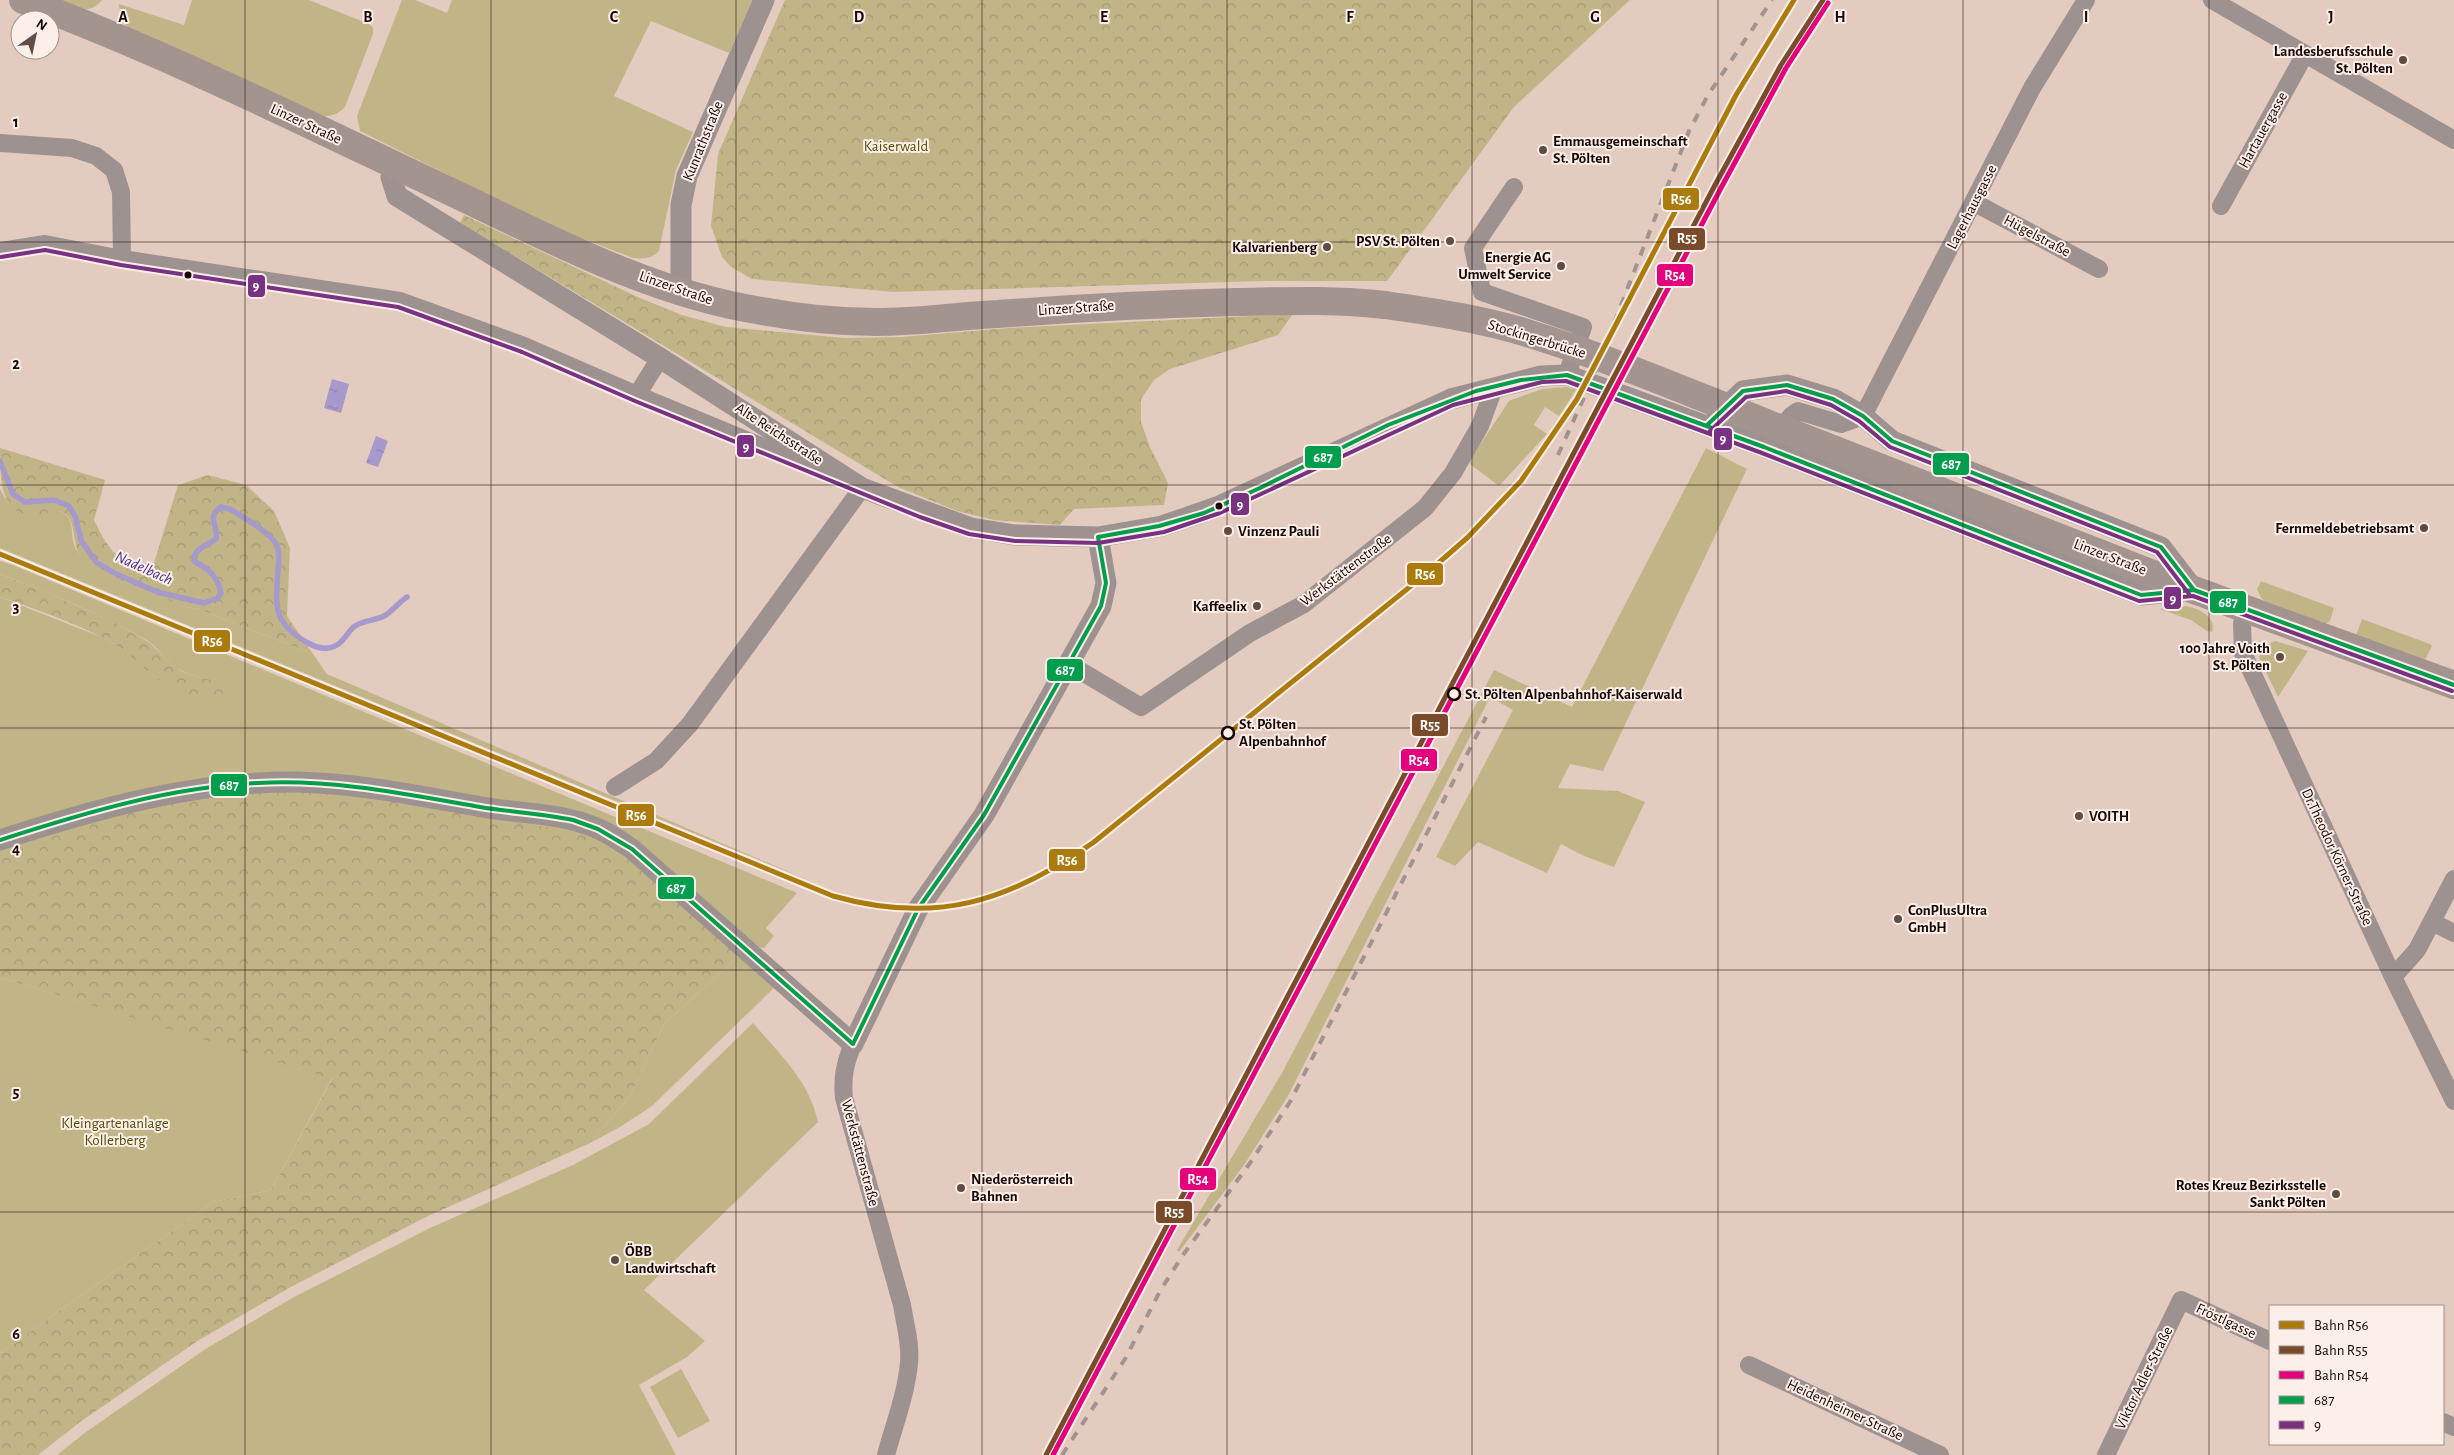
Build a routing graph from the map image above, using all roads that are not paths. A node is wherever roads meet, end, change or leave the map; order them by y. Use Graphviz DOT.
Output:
graph roads {
  1 [pos="23,0"];
  2 [pos="764,0"];
  3 [pos="2086,0"];
  4 [pos="2212,0"];
  5 [pos="2305,54"];
  6 [pos="2454,140"];
  7 [pos="0,143"];
  8 [pos="394,166"];
  9 [pos="1514,186"];
  10 [pos="1975,203"];
  11 [pos="2221,206"];
  12 [pos="0,251"];
  13 [pos="122,259"];
  14 [pos="2099,269"];
  15 [pos="681,292"];
  16 [pos="1385,305"];
  17 [pos="660,358"];
  18 [pos="1567,375"];
  19 [pos="1494,388"];
  20 [pos="637,395"];
  21 [pos="1863,416"];
  22 [pos="1706,426"];
  23 [pos="1797,435"];
  24 [pos="1764,447"];
  25 [pos="862,488"];
  26 [pos="1098,537"];
  27 [pos="2194,590"];
  28 [pos="2248,608"];
  29 [pos="1069,664"];
  30 [pos="2454,685"];
  31 [pos="615,787"];
  32 [pos="0,840"];
  33 [pos="2454,879"];
  34 [pos="2432,922"];
  35 [pos="2454,933"];
  36 [pos="2393,977"];
  37 [pos="853,1044"];
  38 [pos="2454,1101"];
  39 [pos="2181,1300"];
  40 [pos="2269,1342"];
  41 [pos="1749,1365"];
  42 [pos="886,1455"];
  43 [pos="1940,1455"];
  44 [pos="2106,1455"];
  1 -- 8 [label="main road, Linzer Straße"];
  2 -- 15 [label="street, Kunrathstraße"];
  3 -- 10 [label="street, Lagerhausgasse"];
  4 -- 5 [label="street"];
  5 -- 6 [label="street"];
  5 -- 11 [label="street, Hartauergasse"];
  7 -- 13 [label="street"];
  8 -- 15 [label="main road, Linzer Straße"];
  8 -- 17 [label="street, Alte Reichsstraße"];
  9 -- 18 [label="street"];
  10 -- 14 [label="street, Hügelstraße"];
  10 -- 21 [label="street, Lagerhausgasse"];
  12 -- 13 [label="street"];
  13 -- 20 [label="street"];
  15 -- 16 [label="main road, Linzer Straße"];
  16 -- 23 [label="main road, Stockingerbrücke, bridge"];
  17 -- 20 [label="street"];
  17 -- 25 [label="street, Alte Reichsstraße"];
  18 -- 19 [label="street, Alte Reichsstraße"];
  18 -- 22 [label="street, Alte Reichsstraße"];
  19 -- 26 [label="street, Alte Reichsstraße"];
  19 -- 29 [label="street, Werkstättenstraße"];
  20 -- 25 [label="street"];
  21 -- 22 [label="street"];
  21 -- 24 [label="street"];
  21 -- 27 [label="street"];
  22 -- 24 [label="street, Alte Reichsstraße"];
  23 -- 27 [label="main road, Linzer Straße"];
  24 -- 27 [label="street, Alte Reichsstraße"];
  25 -- 26 [label="street, Alte Reichsstraße"];
  25 -- 31 [label="street"];
  26 -- 29 [label="street, Werkstättenstraße"];
  27 -- 28 [label="main road, Linzer Straße"];
  28 -- 30 [label="main road, Linzer Straße"];
  28 -- 36 [label="street, Dr.Theodor Körner-Straße"];
  29 -- 37 [label="street, Werkstättenstraße"];
  32 -- 37 [label="street"];
  33 -- 34 [label="street"];
  34 -- 35 [label="street"];
  34 -- 36 [label="street"];
  36 -- 38 [label="street, Dr.Theodor Körner-Straße"];
  37 -- 42 [label="street, Werkstättenstraße"];
  39 -- 40 [label="street, Fröstlgasse"];
  39 -- 44 [label="street, Viktor Adler-Straße"];
  41 -- 43 [label="street, Heidenheimer Straße"];
}
